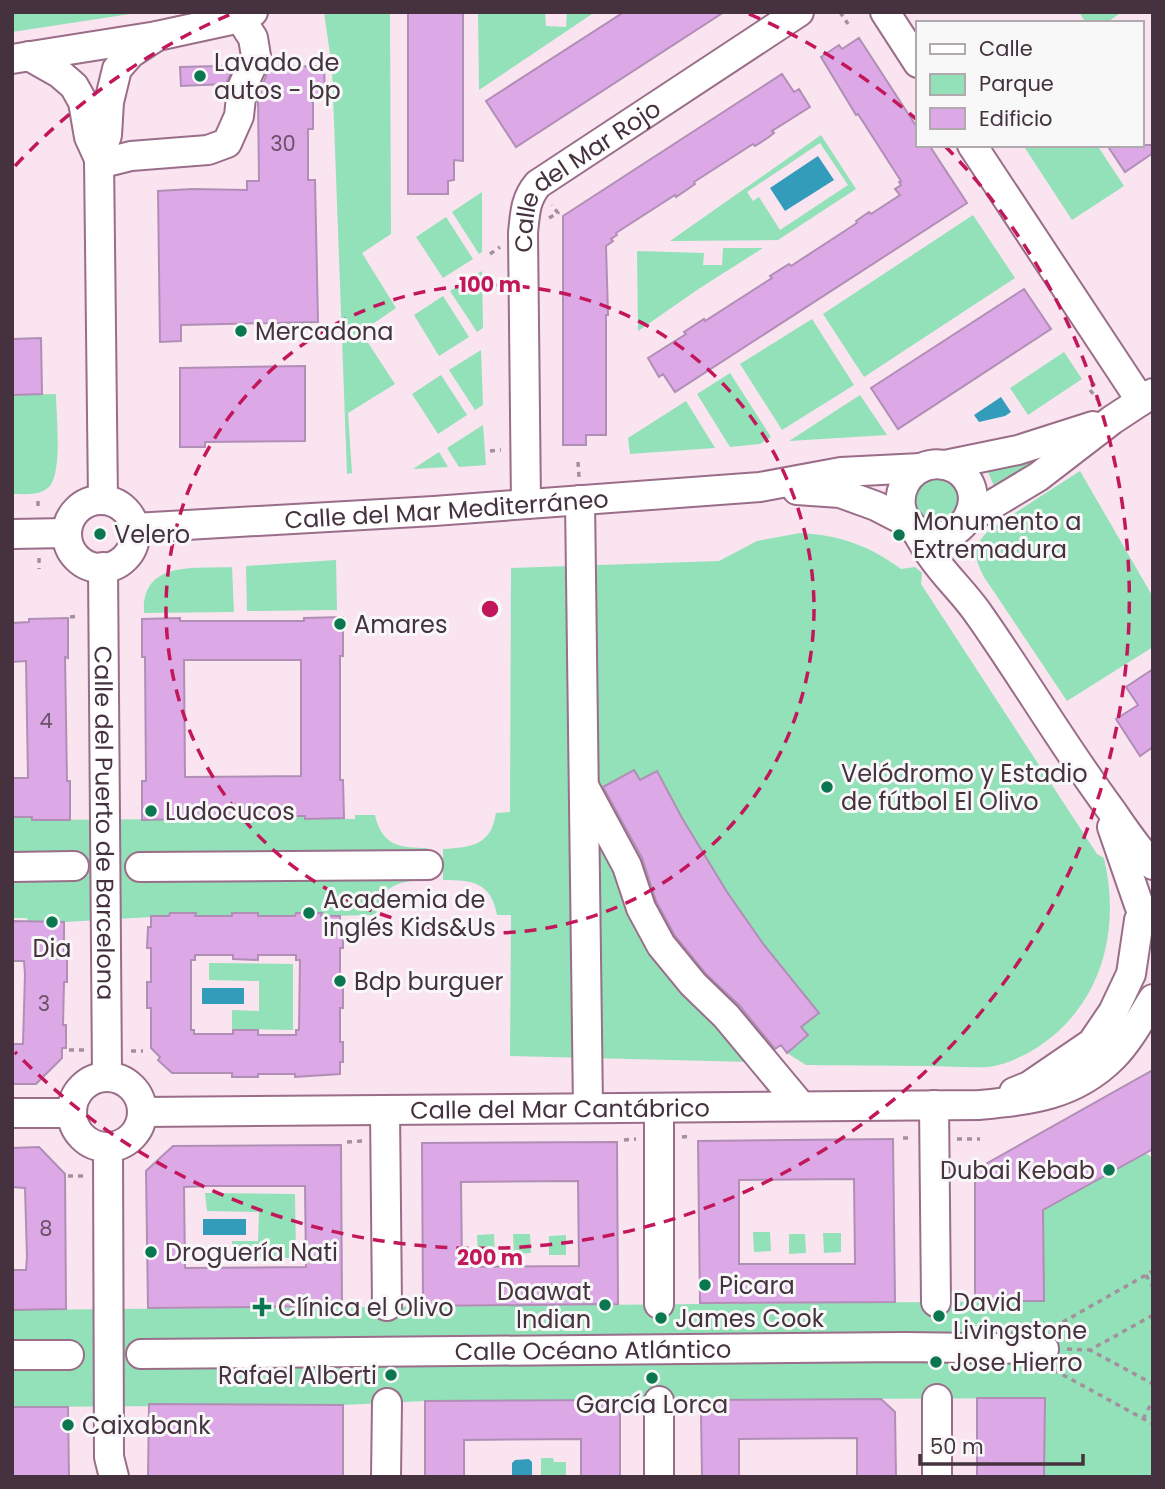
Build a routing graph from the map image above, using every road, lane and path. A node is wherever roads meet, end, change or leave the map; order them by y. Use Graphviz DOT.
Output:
graph roads {
  1 [pos="799,12"];
  2 [pos="840,12"];
  3 [pos="885,12"];
  4 [pos="246,14"];
  5 [pos="848,24"];
  6 [pos="157,36"];
  7 [pos="21,57"];
  8 [pos="916,60"];
  9 [pos="973,147"];
  10 [pos="99,161"];
  11 [pos="1147,397"];
  12 [pos="1112,420"];
  13 [pos="933,466"];
  14 [pos="760,487"];
  15 [pos="103,500"];
  16 [pos="580,500"];
  17 [pos="526,504"];
  18 [pos="963,524"];
  19 [pos="912,526"];
  20 [pos="134,528"];
  21 [pos="67,533"];
  22 [pos="12,534"];
  23 [pos="103,568"];
  24 [pos="978,614"];
  25 [pos="1091,783"];
  26 [pos="584,787"];
  27 [pos="428,865"];
  28 [pos="1153,865"];
  29 [pos="74,866"];
  30 [pos="12,867"];
  31 [pos="140,867"];
  32 [pos="1146,912"];
  33 [pos="1131,974"];
  34 [pos="1153,999"];
  35 [pos="1136,1026"];
  36 [pos="107,1076"];
  37 [pos="934,1105"];
  38 [pos="979,1105"];
  39 [pos="802,1107"];
  40 [pos="588,1108"];
  41 [pos="659,1108"];
  42 [pos="385,1110"];
  43 [pos="142,1112"];
  44 [pos="12,1113"];
  45 [pos="71,1113"];
  46 [pos="107,1147"];
  47 [pos="1153,1271"];
  48 [pos="1146,1275"];
  49 [pos="1153,1287"];
  50 [pos="936,1302"];
  51 [pos="659,1304"];
  52 [pos="387,1306"];
  53 [pos="1153,1315"];
  54 [pos="1015,1349"];
  55 [pos="1044,1349"];
  56 [pos="141,1354"];
  57 [pos="12,1355"];
  58 [pos="69,1355"];
  59 [pos="1153,1384"];
  60 [pos="937,1399"];
  61 [pos="1153,1400"];
  62 [pos="659,1401"];
  63 [pos="387,1403"];
  64 [pos="1143,1419"];
  65 [pos="1153,1424"];
  66 [pos="109,1470"];
  67 [pos="386,1477"];
  68 [pos="659,1477"];
  69 [pos="937,1477"];
  1 -- 17 [label="street, Calle del Mar Rojo"];
  2 -- 5 [label="path"];
  3 -- 8 [label="street"];
  4 -- 6 [label="street"];
  4 -- 10 [label="street"];
  6 -- 7 [label="street"];
  6 -- 10 [label="street"];
  7 -- 10 [label="street"];
  9 -- 11 [label="street"];
  10 -- 15 [label="street"];
  11 -- 12 [label="street, Calle del Mar Mediterráneo"];
  12 -- 13 [label="street, Calle del Mar Mediterráneo"];
  12 -- 18 [label="street, Calle del Mar Mediterráneo"];
  13 -- 14 [label="street, Calle del Mar Mediterráneo"];
  13 -- 18 [label="street"];
  13 -- 19 [label="street"];
  14 -- 16 [label="street, Calle del Mar Mediterráneo"];
  14 -- 19 [label="street, Calle del Mar Mediterráneo"];
  15 -- 20 [label="street"];
  15 -- 21 [label="street"];
  16 -- 17 [label="street, Calle del Mar Mediterráneo"];
  16 -- 26 [label="street"];
  17 -- 20 [label="street, Calle del Mar Mediterráneo"];
  18 -- 19 [label="street"];
  18 -- 24 [label="street"];
  19 -- 24 [label="street"];
  20 -- 23 [label="street"];
  21 -- 22 [label="street"];
  21 -- 23 [label="street"];
  23 -- 36 [label="street, Calle del Puerto de Barcelona"];
  24 -- 25 [label="street"];
  25 -- 28 [label="street"];
  25 -- 32 [label="street"];
  26 -- 39 [label="street"];
  26 -- 40 [label="street"];
  27 -- 31 [label="street"];
  29 -- 30 [label="street"];
  32 -- 33 [label="street, Calle del Mar Cantábrico"];
  33 -- 35 [label="street, Calle del Mar Cantábrico"];
  33 -- 38 [label="street, Calle del Mar Cantábrico"];
  34 -- 35 [label="street, Calle del Mar Cantábrico"];
  35 -- 38 [label="street, Calle del Mar Cantábrico"];
  36 -- 43 [label="street"];
  36 -- 45 [label="street"];
  37 -- 38 [label="street, Calle del Mar Cantábrico"];
  37 -- 39 [label="street, Calle del Mar Cantábrico"];
  37 -- 50 [label="street"];
  39 -- 41 [label="street, Calle del Mar Cantábrico"];
  40 -- 41 [label="street, Calle del Mar Cantábrico"];
  40 -- 42 [label="street, Calle del Mar Cantábrico"];
  41 -- 51 [label="street"];
  42 -- 43 [label="street, Calle del Mar Cantábrico"];
  42 -- 52 [label="street"];
  43 -- 46 [label="street"];
  44 -- 45 [label="street"];
  45 -- 46 [label="street"];
  46 -- 66 [label="street"];
  47 -- 48 [label="path"];
  48 -- 49 [label="path"];
  48 -- 54 [label="path"];
  53 -- 59 [label="path"];
  54 -- 55 [label="street, Calle Océano Atlántico"];
  54 -- 56 [label="street, Calle Océano Atlántico"];
  54 -- 64 [label="path"];
  57 -- 58 [label="street"];
  60 -- 69 [label="street"];
  61 -- 64 [label="path"];
  62 -- 68 [label="street"];
  63 -- 67 [label="street"];
  64 -- 65 [label="path"];
}
